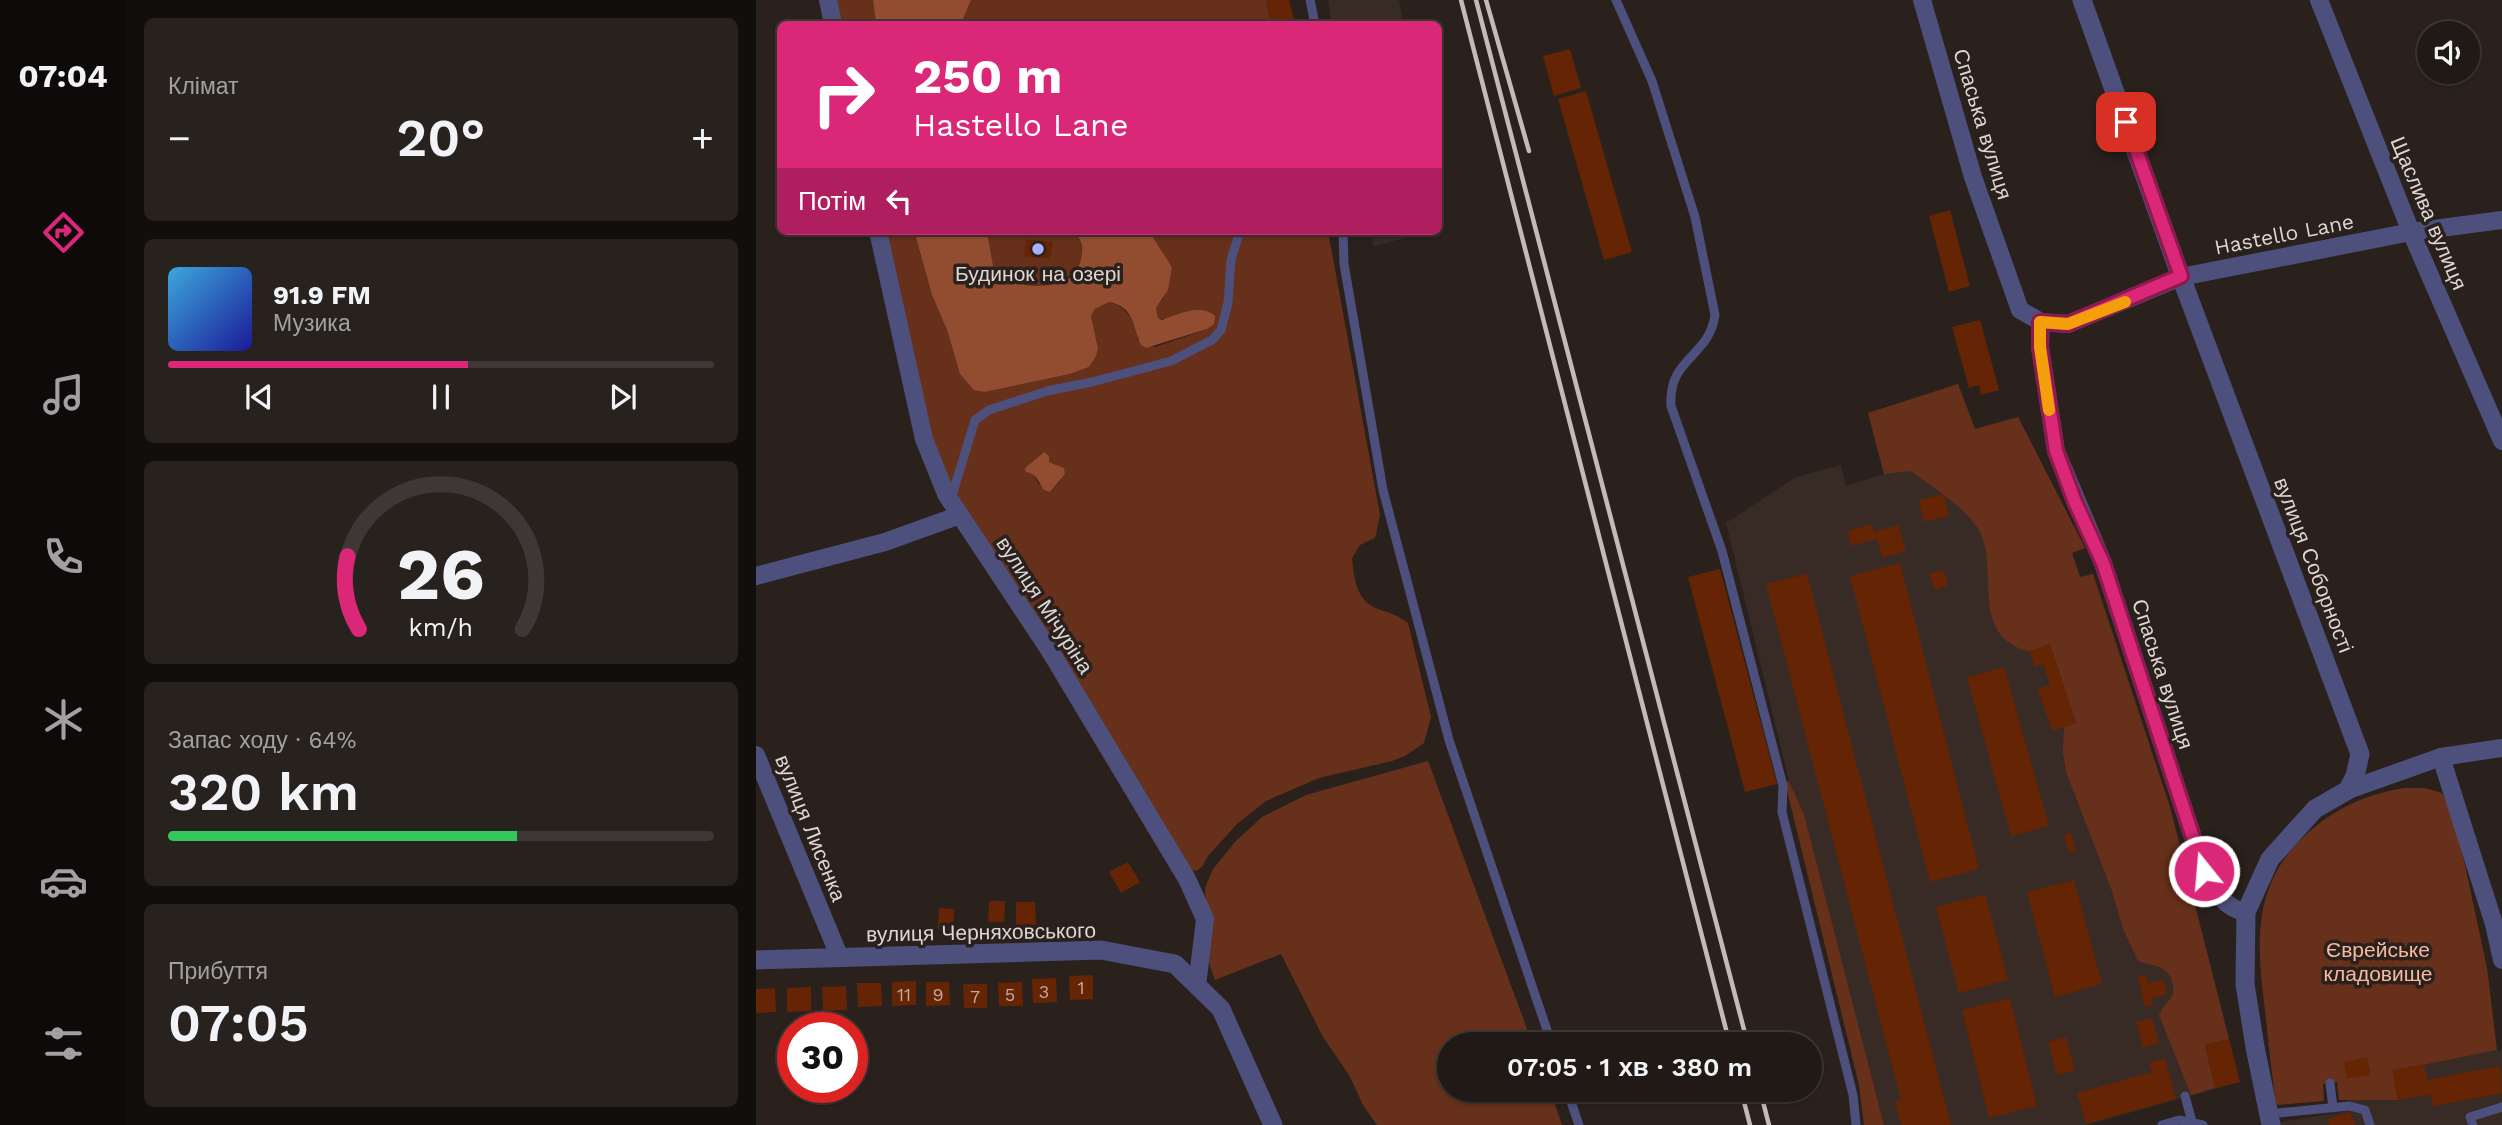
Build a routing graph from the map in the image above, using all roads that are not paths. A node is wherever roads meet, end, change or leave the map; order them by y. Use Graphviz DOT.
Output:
graph roads {
  1 [pos="828,0"];
  2 [pos="1310,0"];
  3 [pos="1616,0"];
  4 [pos="1922,0"];
  5 [pos="2082,0"];
  6 [pos="2319,0"];
  7 [pos="832,21"];
  8 [pos="1314,21"];
  9 [pos="2502,219"];
  10 [pos="2411,233"];
  11 [pos="879,235"];
  12 [pos="1239,235"];
  13 [pos="1343,235"];
  14 [pos="2181,276"];
  15 [pos="2040,322"];
  16 [pos="2502,441"];
  17 [pos="955,508"];
  18 [pos="756,576"];
  19 [pos="2502,748"];
  20 [pos="756,755"];
  21 [pos="2441,757"];
  22 [pos="2348,790"];
  23 [pos="2246,912"];
  24 [pos="840,958"];
  25 [pos="756,960"];
  26 [pos="2502,960"];
  27 [pos="1197,986"];
  28 [pos="1548,1032"];
  29 [pos="2330,1083"];
  30 [pos="2185,1096"];
  31 [pos="1571,1102"];
  32 [pos="2502,1107"];
  33 [pos="2333,1108"];
  34 [pos="2270,1119"];
  35 [pos="2192,1122"];
  36 [pos="1273,1125"];
  37 [pos="1578,1125"];
  38 [pos="1856,1125"];
  39 [pos="2162,1125"];
  40 [pos="2203,1125"];
  41 [pos="2370,1125"];
  42 [pos="2473,1125"];
  1 -- 7 [label="street"];
  2 -- 8 [label="lane"];
  3 -- 38 [label="lane"];
  4 -- 15 [label="street, Спаська вулиця"];
  5 -- 14 [label="street, вулиця Соборності"];
  6 -- 10 [label="street, Щаслива вулиця"];
  9 -- 10 [label="street, Hastello Lane"];
  10 -- 14 [label="street, Hastello Lane"];
  10 -- 16 [label="street, Щаслива вулиця"];
  11 -- 17 [label="street, вулиця Мічуріна"];
  12 -- 17 [label="lane"];
  13 -- 28 [label="lane"];
  14 -- 15 [label="street, Hastello Lane"];
  14 -- 22 [label="street, вулиця Соборності"];
  15 -- 23 [label="street, Спаська вулиця"];
  17 -- 18 [label="street"];
  17 -- 27 [label="street, вулиця Мічуріна"];
  19 -- 21 [label="street"];
  20 -- 24 [label="street, вулиця Лисенка"];
  21 -- 22 [label="street"];
  21 -- 26 [label="street"];
  22 -- 23 [label="street"];
  23 -- 34 [label="street"];
  24 -- 25 [label="street, вулиця Черняховського"];
  24 -- 27 [label="street, вулиця Черняховського"];
  27 -- 36 [label="street, вулиця Черняховського"];
  29 -- 33 [label="lane"];
  30 -- 35 [label="lane"];
  31 -- 37 [label="lane"];
  32 -- 42 [label="lane"];
  33 -- 34 [label="lane"];
  33 -- 41 [label="lane"];
  35 -- 39 [label="lane"];
  35 -- 40 [label="lane"];
}
